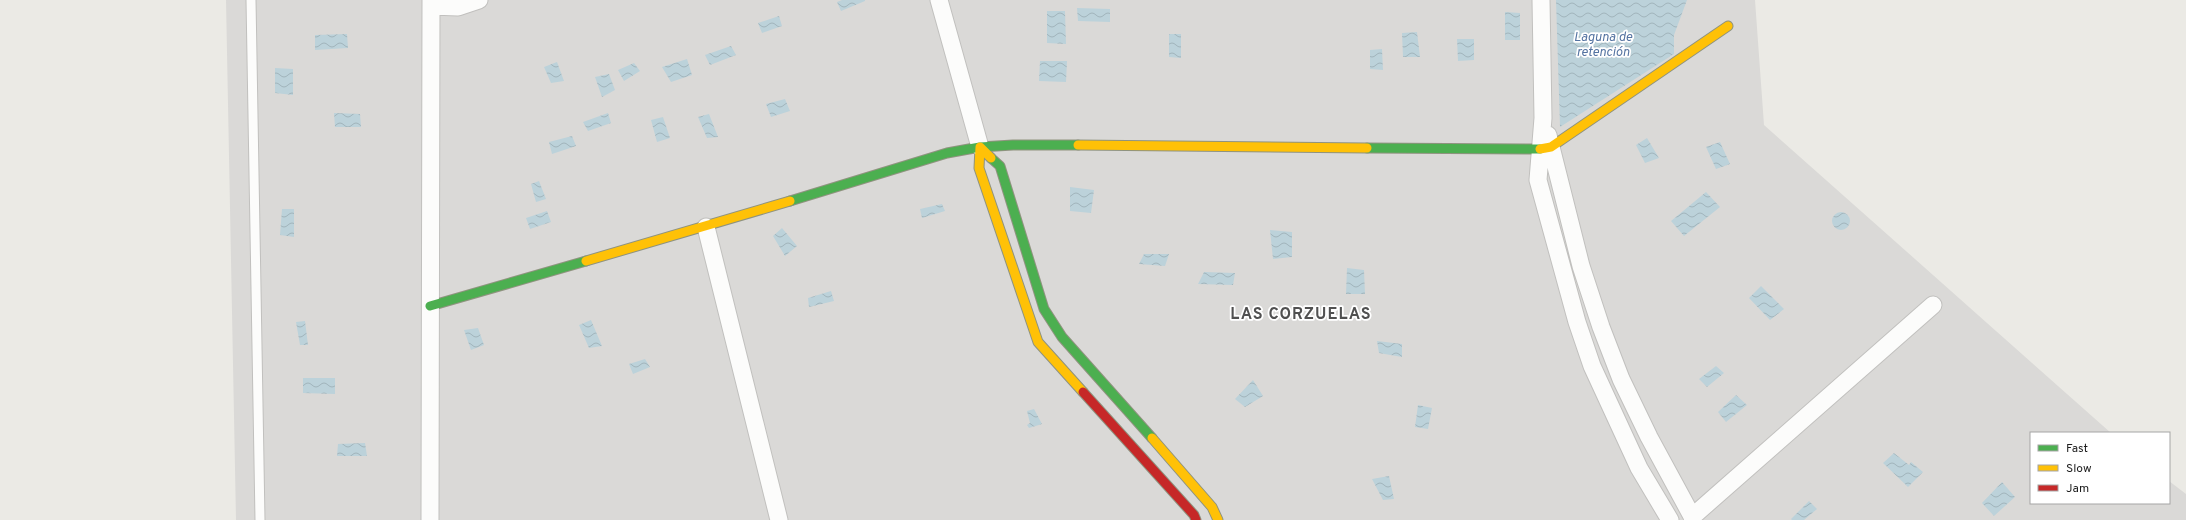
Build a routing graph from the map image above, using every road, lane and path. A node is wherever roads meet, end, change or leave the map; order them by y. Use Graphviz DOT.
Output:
graph roads {
  1 [pos="252,0"];
  2 [pos="479,0"];
  3 [pos="939,0"];
  4 [pos="1541,0"];
  5 [pos="431,3"];
  6 [pos="1728,26"];
  7 [pos="980,147"];
  8 [pos="1546,148"];
  9 [pos="706,227"];
  10 [pos="1933,305"];
  11 [pos="430,306"];
  12 [pos="1693,518"];
  13 [pos="260,520"];
  14 [pos="430,520"];
  15 [pos="779,520"];
  16 [pos="1196,520"];
  17 [pos="1218,520"];
  18 [pos="1670,520"];
  1 -- 13 [label="lane"];
  2 -- 5 [label="street"];
  3 -- 7 [label="street"];
  4 -- 8 [label="street"];
  5 -- 11 [label="street"];
  6 -- 8 [label="street"];
  7 -- 8 [label="street"];
  7 -- 9 [label="street"];
  7 -- 16 [label="street"];
  7 -- 17 [label="street"];
  8 -- 12 [label="street"];
  8 -- 18 [label="street"];
  9 -- 11 [label="street"];
  9 -- 15 [label="street"];
  10 -- 12 [label="street"];
  11 -- 14 [label="street"];
}
